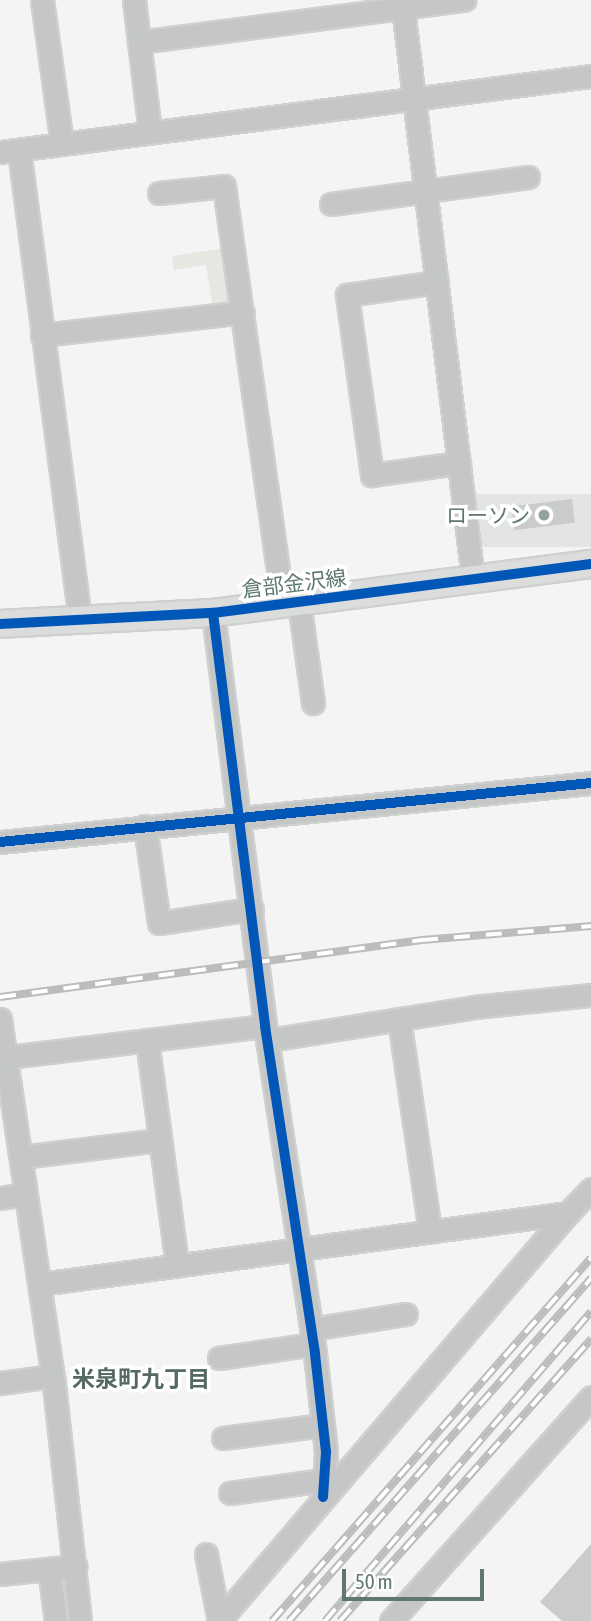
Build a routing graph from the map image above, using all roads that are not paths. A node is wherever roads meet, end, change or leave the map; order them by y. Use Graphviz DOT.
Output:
graph roads {
  1 [pos="43,0"];
  2 [pos="134,0"];
  3 [pos="464,0"];
  4 [pos="403,5"];
  5 [pos="139,42"];
  6 [pos="591,76"];
  7 [pos="415,99"];
  8 [pos="150,132"];
  9 [pos="62,144"];
  10 [pos="9,151"];
  11 [pos="528,177"];
  12 [pos="426,191"];
  13 [pos="159,193"];
  14 [pos="331,204"];
  15 [pos="437,282"];
  16 [pos="243,312"];
  17 [pos="42,335"];
  18 [pos="459,463"];
  19 [pos="591,564"];
  20 [pos="473,579"];
  21 [pos="291,603"];
  22 [pos="212,613"];
  23 [pos="80,621"];
  24 [pos="0,624"];
  25 [pos="313,703"];
  26 [pos="591,783"];
  27 [pos="240,816"];
  28 [pos="145,826"];
  29 [pos="0,842"];
  30 [pos="252,909"];
  31 [pos="591,995"];
  32 [pos="0,1018"];
  33 [pos="399,1019"];
  34 [pos="267,1033"];
  35 [pos="147,1040"];
  36 [pos="8,1057"];
  37 [pos="7,1110"];
  38 [pos="160,1140"];
  39 [pos="21,1157"];
  40 [pos="591,1189"];
  41 [pos="26,1194"];
  42 [pos="0,1198"];
  43 [pos="568,1213"];
  44 [pos="430,1232"];
  45 [pos="298,1247"];
  46 [pos="177,1264"];
  47 [pos="40,1284"];
  48 [pos="406,1314"];
  49 [pos="312,1337"];
  50 [pos="219,1358"];
  51 [pos="54,1376"];
  52 [pos="0,1383"];
  53 [pos="591,1397"];
  54 [pos="323,1425"];
  55 [pos="223,1438"];
  56 [pos="324,1488"];
  57 [pos="230,1493"];
  58 [pos="206,1554"];
  59 [pos="76,1566"];
  60 [pos="49,1569"];
  61 [pos="0,1574"];
  62 [pos="56,1621"];
  63 [pos="80,1621"];
  64 [pos="219,1621"];
  65 [pos="391,1621"];
  1 -- 9 [label="street"];
  2 -- 5 [label="street"];
  3 -- 4 [label="street"];
  4 -- 5 [label="street"];
  4 -- 7 [label="street"];
  5 -- 8 [label="street"];
  6 -- 7 [label="street"];
  7 -- 8 [label="street"];
  7 -- 12 [label="street"];
  8 -- 9 [label="street"];
  9 -- 10 [label="street"];
  10 -- 17 [label="street"];
  11 -- 12 [label="street"];
  12 -- 14 [label="street"];
  12 -- 15 [label="street"];
  13 -- 16 [label="street"];
  15 -- 18 [label="street"];
  15 -- 18 [label="street"];
  16 -- 17 [label="street"];
  16 -- 21 [label="street"];
  17 -- 23 [label="street"];
  18 -- 20 [label="street"];
  19 -- 20 [label="main road, 倉部金沢線"];
  20 -- 21 [label="main road, 倉部金沢線"];
  21 -- 22 [label="main road, 倉部金沢線"];
  21 -- 25 [label="street"];
  22 -- 23 [label="main road, 倉部金沢線"];
  22 -- 27 [label="street"];
  23 -- 24 [label="main road, 倉部金沢線"];
  26 -- 27 [label="street"];
  27 -- 28 [label="street"];
  27 -- 30 [label="street"];
  28 -- 29 [label="street"];
  28 -- 30 [label="street"];
  30 -- 34 [label="street"];
  31 -- 33 [label="street"];
  32 -- 36 [label="street"];
  33 -- 34 [label="street"];
  33 -- 44 [label="street"];
  34 -- 35 [label="street"];
  34 -- 45 [label="street"];
  35 -- 36 [label="street"];
  35 -- 38 [label="street"];
  36 -- 37 [label="street"];
  37 -- 39 [label="street"];
  38 -- 39 [label="street"];
  38 -- 46 [label="street"];
  39 -- 41 [label="street"];
  40 -- 43 [label="street"];
  41 -- 42 [label="street"];
  41 -- 47 [label="street"];
  43 -- 44 [label="street"];
  43 -- 56 [label="street"];
  44 -- 45 [label="street"];
  45 -- 46 [label="street"];
  45 -- 49 [label="street"];
  46 -- 47 [label="street"];
  47 -- 51 [label="street"];
  48 -- 49 [label="street"];
  49 -- 50 [label="street"];
  49 -- 54 [label="street"];
  51 -- 52 [label="street"];
  51 -- 59 [label="street"];
  53 -- 65 [label="street"];
  54 -- 55 [label="street"];
  54 -- 56 [label="street"];
  56 -- 57 [label="street"];
  56 -- 64 [label="street"];
  58 -- 64 [label="street"];
  59 -- 60 [label="street"];
  59 -- 63 [label="street"];
  60 -- 61 [label="street"];
  60 -- 62 [label="street"];
}
